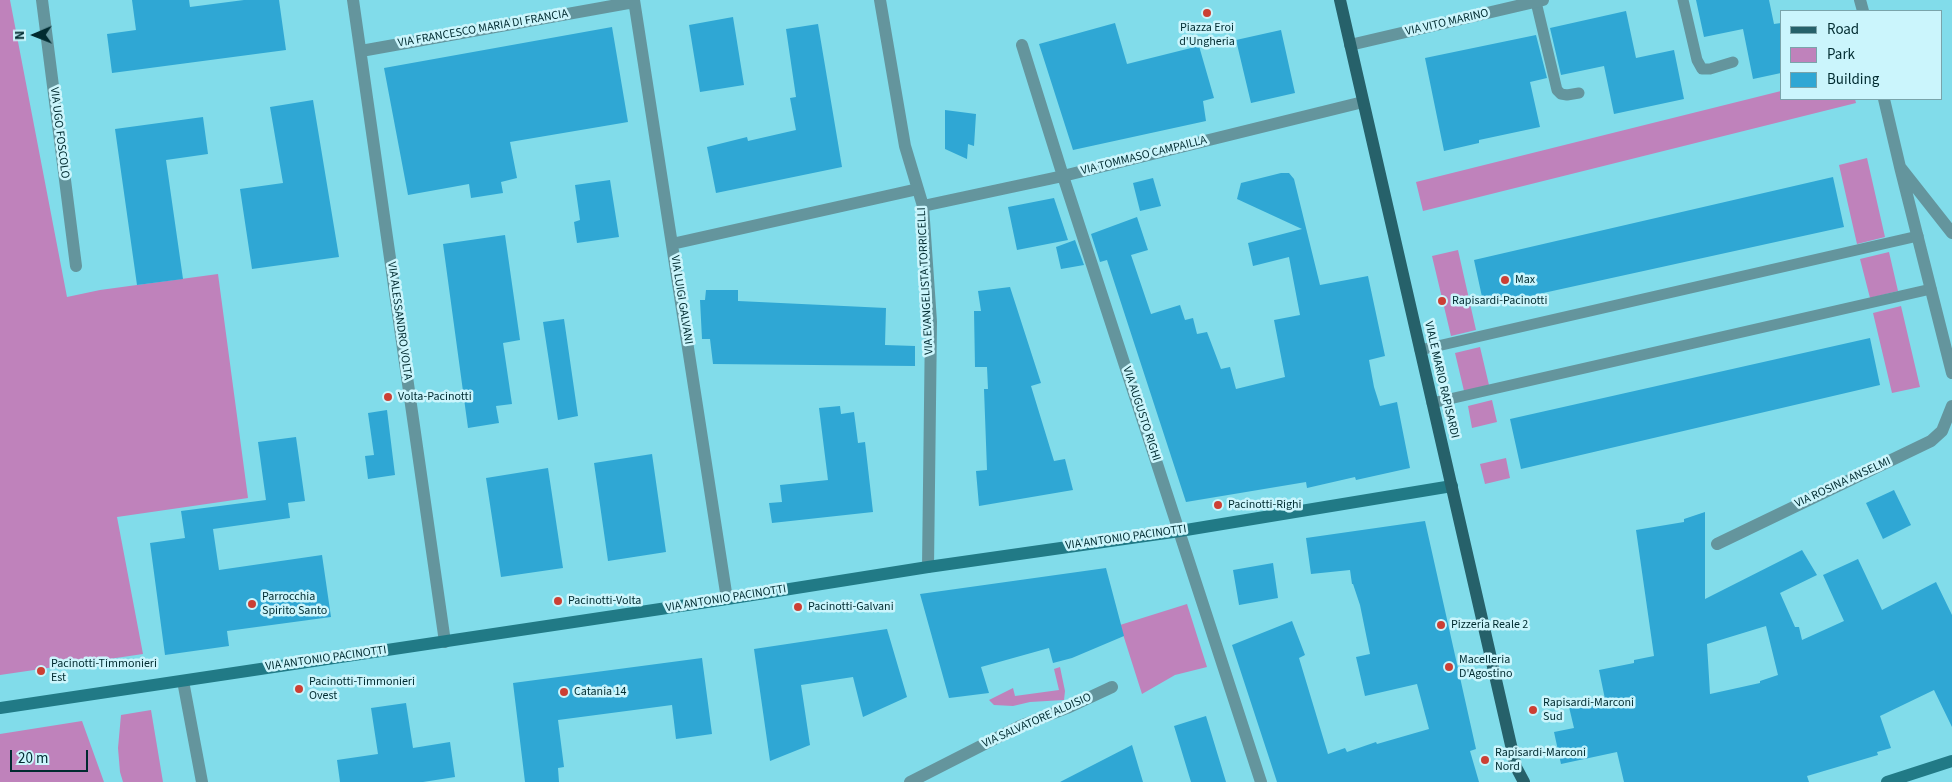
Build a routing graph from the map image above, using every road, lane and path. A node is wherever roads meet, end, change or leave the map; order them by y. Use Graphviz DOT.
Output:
graph roads {
  1 [pos="42,0"];
  2 [pos="353,0"];
  3 [pos="880,0"];
  4 [pos="1340,0"];
  5 [pos="1683,0"];
  6 [pos="634,1"];
  7 [pos="1540,1"];
  8 [pos="1022,45"];
  9 [pos="1350,45"];
  10 [pos="361,51"];
  11 [pos="1733,62"];
  12 [pos="1578,93"];
  13 [pos="1884,100"];
  14 [pos="1363,102"];
  15 [pos="1900,167"];
  16 [pos="1063,176"];
  17 [pos="918,189"];
  18 [pos="923,206"];
  19 [pos="1952,233"];
  20 [pos="1918,236"];
  21 [pos="672,244"];
  22 [pos="76,266"];
  23 [pos="1930,289"];
  24 [pos="1420,350"];
  25 [pos="1952,373"];
  26 [pos="1432,403"];
  27 [pos="1952,406"];
  28 [pos="1452,486"];
  29 [pos="1180,531"];
  30 [pos="1717,544"];
  31 [pos="928,567"];
  32 [pos="727,600"];
  33 [pos="445,642"];
  34 [pos="183,681"];
  35 [pos="1112,687"];
  36 [pos="0,708"];
  37 [pos="1952,761"];
  38 [pos="1516,767"];
  39 [pos="912,781"];
  40 [pos="202,782"];
  41 [pos="1261,782"];
  42 [pos="1514,782"];
  43 [pos="1524,782"];
  44 [pos="1887,782"];
  1 -- 22 [label="street, VIA UGO FOSCOLO"];
  2 -- 10 [label="street, VIA ALESSANDRO VOLTA"];
  3 -- 17 [label="street, VIA EVANGELISTA TORRICELLI"];
  4 -- 9 [label="main road, VIALE MARIO RAPISARDI"];
  5 -- 11 [label="lane"];
  6 -- 10 [label="street, VIA FRANCESCO MARIA DI FRANCIA"];
  6 -- 21 [label="street, VIA LUIGI GALVANI"];
  7 -- 9 [label="street, VIA VITO MARINO"];
  7 -- 12 [label="lane"];
  8 -- 16 [label="street, VIA AUGUSTO RIGHI"];
  9 -- 14 [label="main road, VIALE MARIO RAPISARDI"];
  10 -- 33 [label="street, VIA ALESSANDRO VOLTA"];
  13 -- 15 [label="street"];
  14 -- 16 [label="street, VIA TOMMASO CAMPAILLA"];
  14 -- 24 [label="main road, VIALE MARIO RAPISARDI"];
  15 -- 19 [label="street"];
  15 -- 20 [label="street"];
  16 -- 18 [label="street, VIA TOMMASO CAMPAILLA"];
  16 -- 29 [label="street, VIA AUGUSTO RIGHI"];
  17 -- 18 [label="street, VIA EVANGELISTA TORRICELLI"];
  17 -- 21 [label="street"];
  18 -- 31 [label="street, VIA EVANGELISTA TORRICELLI"];
  20 -- 23 [label="street"];
  20 -- 24 [label="lane"];
  21 -- 32 [label="street, VIA LUIGI GALVANI"];
  23 -- 25 [label="street"];
  23 -- 26 [label="lane"];
  24 -- 26 [label="main road, VIALE MARIO RAPISARDI"];
  26 -- 28 [label="main road, VIALE MARIO RAPISARDI"];
  27 -- 30 [label="street, VIA ROSINA ANSELMI"];
  28 -- 29 [label="main road, VIA ANTONIO PACINOTTI"];
  28 -- 38 [label="main road, VIALE MARIO RAPISARDI"];
  29 -- 31 [label="main road, VIA ANTONIO PACINOTTI"];
  29 -- 41 [label="street, VIA AUGUSTO RIGHI"];
  31 -- 32 [label="main road, VIA ANTONIO PACINOTTI"];
  32 -- 33 [label="main road, VIA ANTONIO PACINOTTI"];
  33 -- 34 [label="main road, VIA ANTONIO PACINOTTI"];
  34 -- 36 [label="main road, VIA ANTONIO PACINOTTI"];
  34 -- 40 [label="street"];
  35 -- 39 [label="street, VIA SALVATORE ALDISIO"];
  37 -- 44 [label="main road"];
  38 -- 42 [label="main road"];
  38 -- 43 [label="main road"];
}
